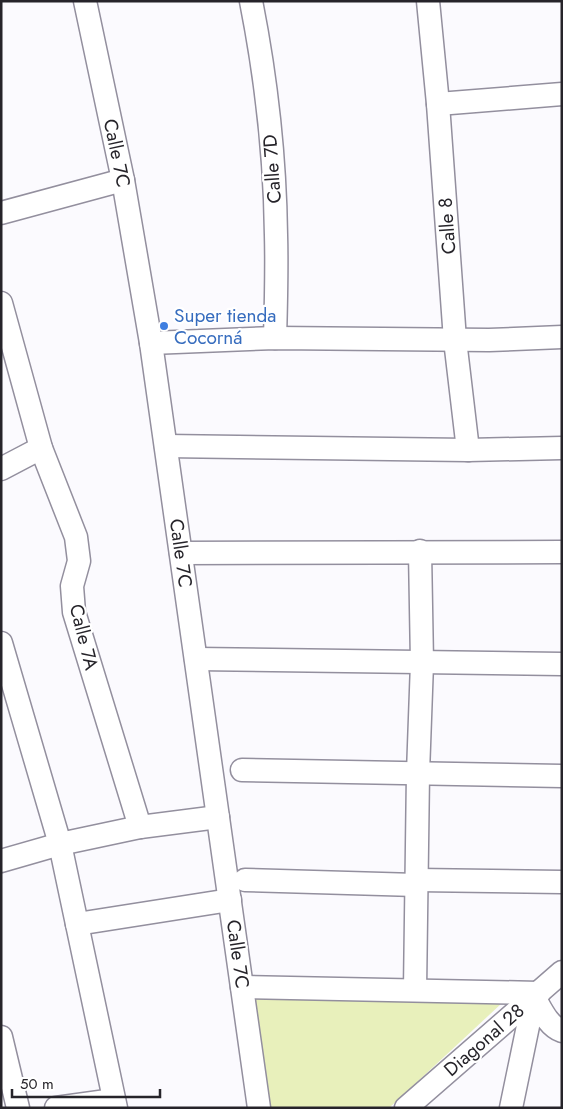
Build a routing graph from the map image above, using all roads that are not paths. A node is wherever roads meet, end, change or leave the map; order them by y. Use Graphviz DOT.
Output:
graph roads {
  1 [pos="85,1"];
  2 [pos="250,1"];
  3 [pos="428,1"];
  4 [pos="562,94"];
  5 [pos="438,104"];
  6 [pos="123,180"];
  7 [pos="1,214"];
  8 [pos="1,303"];
  9 [pos="562,337"];
  10 [pos="275,338"];
  11 [pos="455,340"];
  12 [pos="151,343"];
  13 [pos="166,446"];
  14 [pos="41,448"];
  15 [pos="562,448"];
  16 [pos="468,450"];
  17 [pos="1,468"];
  18 [pos="420,551"];
  19 [pos="562,552"];
  20 [pos="181,553"];
  21 [pos="2,647"];
  22 [pos="196,659"];
  23 [pos="422,663"];
  24 [pos="562,664"];
  25 [pos="242,770"];
  26 [pos="418,773"];
  27 [pos="562,776"];
  28 [pos="218,817"];
  29 [pos="140,827"];
  30 [pos="60,844"];
  31 [pos="1,861"];
  32 [pos="245,880"];
  33 [pos="562,882"];
  34 [pos="417,883"];
  35 [pos="230,900"];
  36 [pos="77,924"];
  37 [pos="562,972"];
  38 [pos="242,987"];
  39 [pos="415,990"];
  40 [pos="536,995"];
  41 [pos="562,1031"];
  42 [pos="1,1037"];
  43 [pos="115,1104"];
  44 [pos="18,1108"];
  45 [pos="56,1108"];
  46 [pos="259,1108"];
  47 [pos="406,1108"];
  48 [pos="511,1108"];
  1 -- 6 [label="street, Calle 7C"];
  2 -- 10 [label="street, Calle 7D"];
  3 -- 5 [label="street, Calle 8"];
  4 -- 5 [label="street"];
  5 -- 11 [label="street, Calle 8"];
  6 -- 7 [label="street"];
  6 -- 12 [label="street, Calle 7C"];
  8 -- 14 [label="street, Calle 7A"];
  9 -- 11 [label="street"];
  10 -- 11 [label="street"];
  10 -- 12 [label="street"];
  11 -- 16 [label="street, Calle 8"];
  12 -- 13 [label="street, Calle 7C"];
  13 -- 16 [label="street"];
  13 -- 20 [label="street, Calle 7C"];
  14 -- 17 [label="street"];
  14 -- 29 [label="street, Calle 7A"];
  15 -- 16 [label="street"];
  18 -- 19 [label="street"];
  18 -- 20 [label="street"];
  18 -- 23 [label="street"];
  20 -- 22 [label="street, Calle 7C"];
  21 -- 30 [label="street"];
  22 -- 23 [label="street"];
  22 -- 28 [label="street, Calle 7C"];
  23 -- 24 [label="street"];
  23 -- 26 [label="street"];
  25 -- 26 [label="street"];
  26 -- 27 [label="street"];
  26 -- 34 [label="street"];
  28 -- 29 [label="street"];
  28 -- 35 [label="street, Calle 7C"];
  29 -- 30 [label="street"];
  30 -- 31 [label="street"];
  30 -- 36 [label="street"];
  32 -- 34 [label="street"];
  33 -- 34 [label="street"];
  34 -- 39 [label="street"];
  35 -- 36 [label="street"];
  35 -- 38 [label="street, Calle 7C"];
  36 -- 43 [label="street"];
  37 -- 40 [label="street, Diagonal 28"];
  38 -- 39 [label="street"];
  38 -- 46 [label="street, Calle 7C"];
  39 -- 40 [label="street"];
  40 -- 41 [label="street"];
  40 -- 47 [label="street, Diagonal 28"];
  40 -- 48 [label="street"];
  42 -- 44 [label="street"];
  43 -- 45 [label="street"];
}
